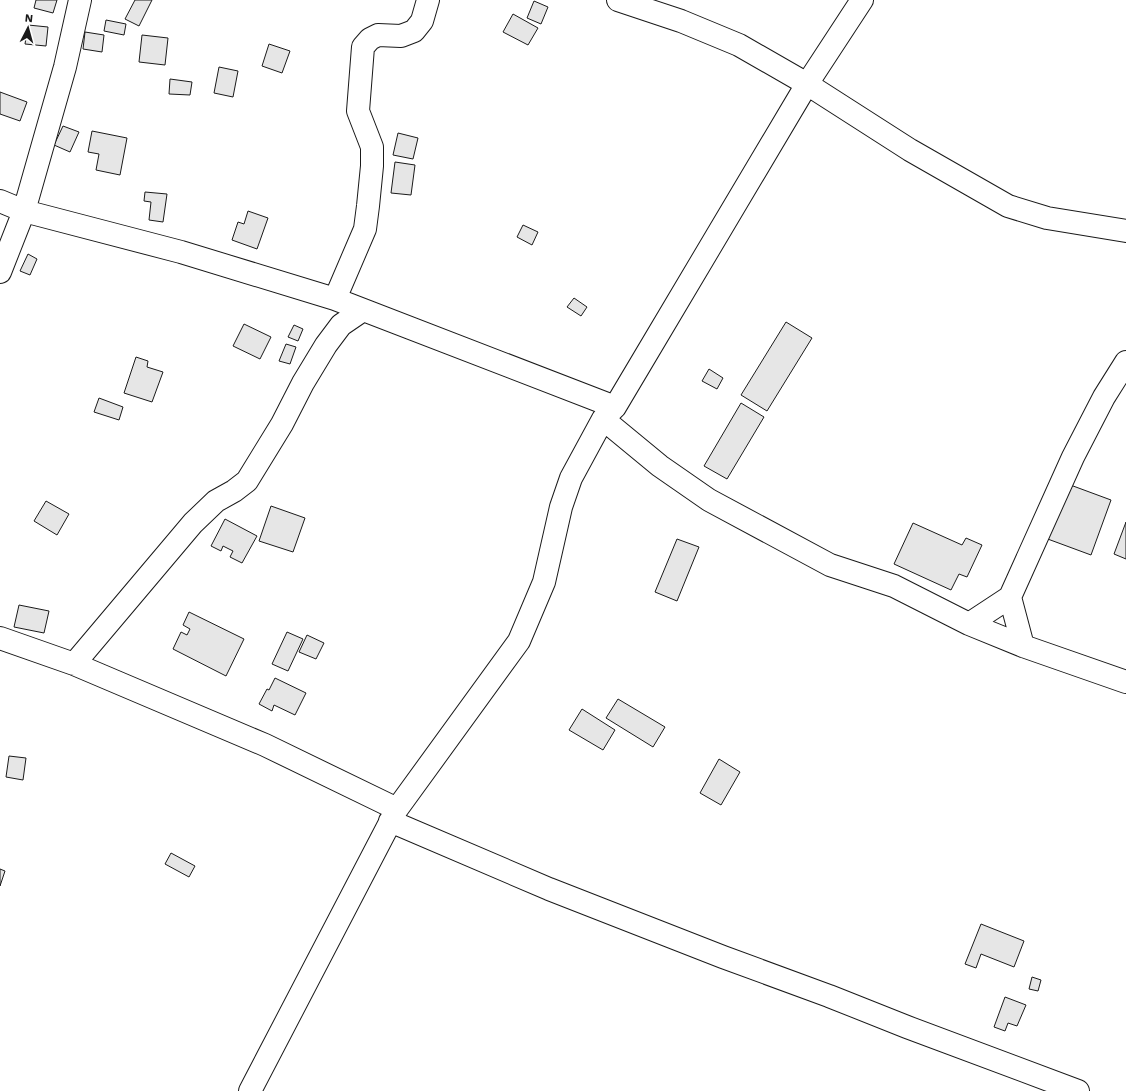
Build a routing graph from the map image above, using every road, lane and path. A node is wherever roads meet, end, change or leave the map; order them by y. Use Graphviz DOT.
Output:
graph roads {
  1 [pos="80,0"];
  2 [pos="428,0"];
  3 [pos="618,0"];
  4 [pos="862,0"];
  5 [pos="807,84"];
  6 [pos="0,201"];
  7 [pos="24,211"];
  8 [pos="1126,231"];
  9 [pos="0,272"];
  10 [pos="334,299"];
  11 [pos="363,310"];
  12 [pos="1126,362"];
  13 [pos="609,413"];
  14 [pos="1010,597"];
  15 [pos="969,624"];
  16 [pos="0,638"];
  17 [pos="1023,646"];
  18 [pos="74,664"];
  19 [pos="1126,682"];
  20 [pos="393,815"];
  21 [pos="252,1090"];
  22 [pos="1078,1091"];
  1 -- 7 [label="street"];
  2 -- 10 [label="street"];
  3 -- 5 [label="street"];
  4 -- 5 [label="street"];
  5 -- 8 [label="street"];
  5 -- 13 [label="street"];
  6 -- 7 [label="street"];
  7 -- 9 [label="street"];
  7 -- 10 [label="street"];
  10 -- 11 [label="street"];
  11 -- 13 [label="street"];
  11 -- 18 [label="street"];
  12 -- 14 [label="street"];
  13 -- 15 [label="street"];
  13 -- 20 [label="street"];
  14 -- 15 [label="street"];
  14 -- 17 [label="street"];
  15 -- 17 [label="street"];
  16 -- 18 [label="street"];
  17 -- 19 [label="street"];
  18 -- 20 [label="street"];
  20 -- 21 [label="street"];
  20 -- 22 [label="street"];
}
